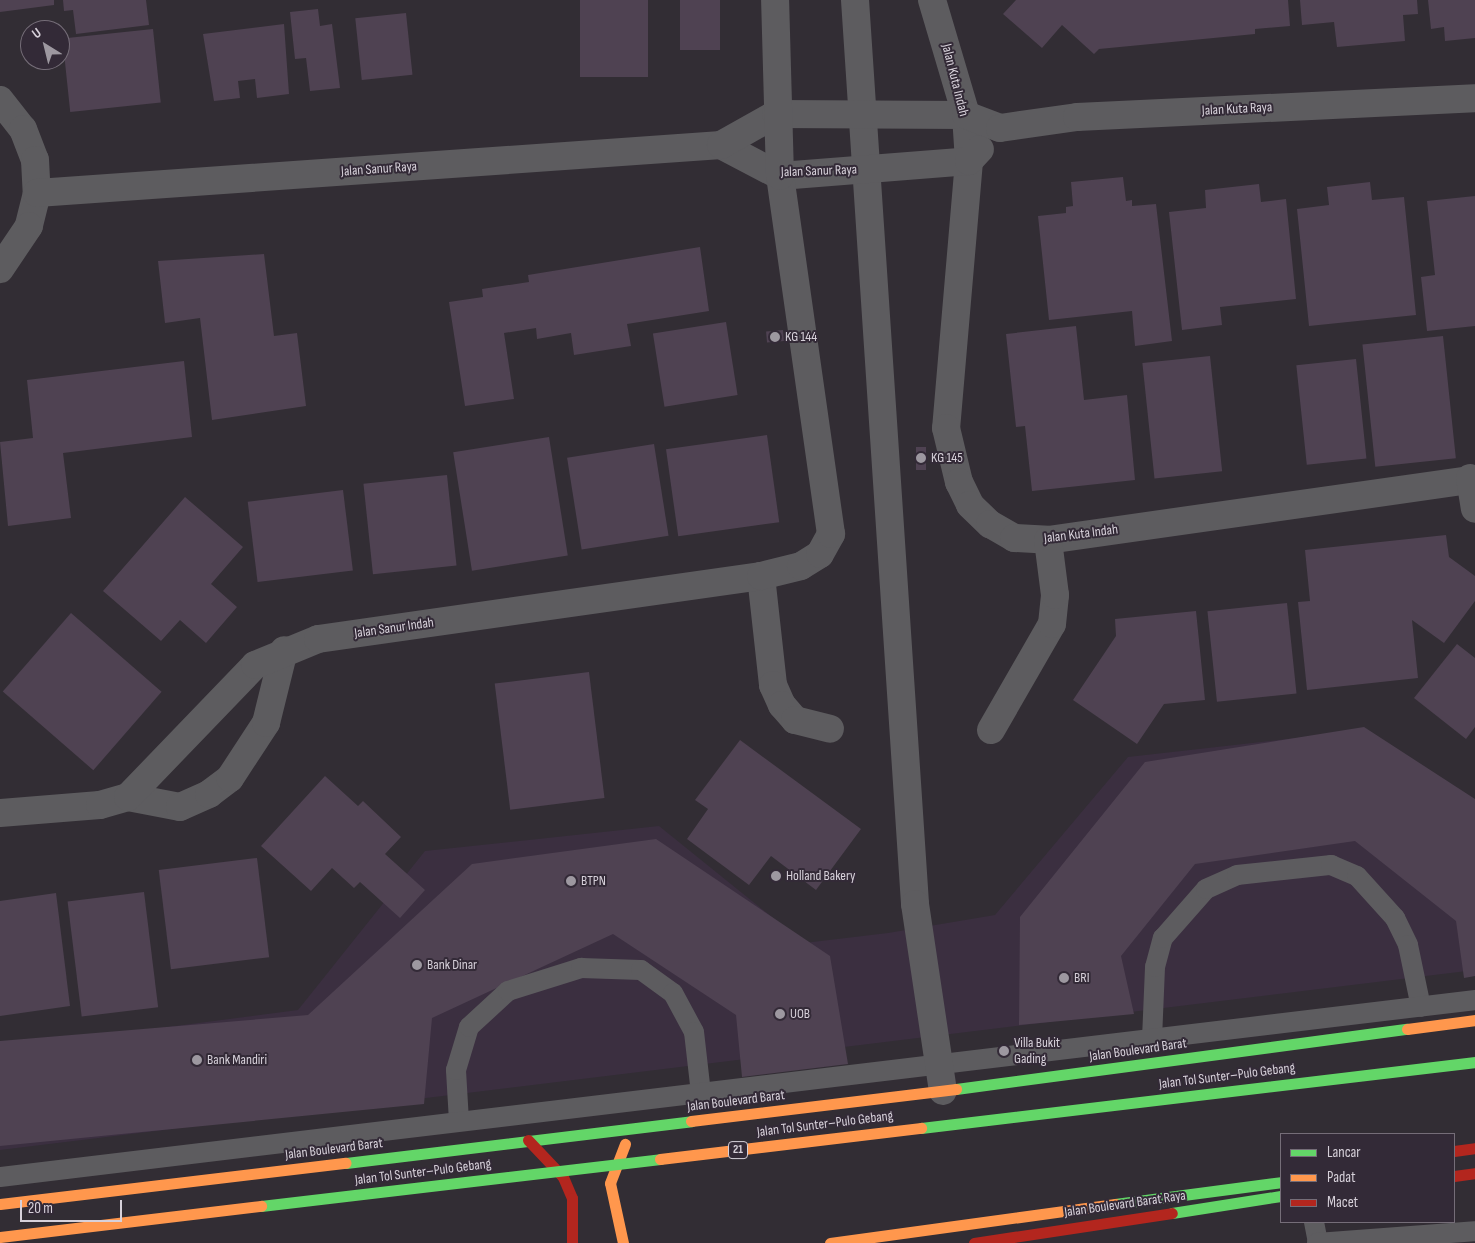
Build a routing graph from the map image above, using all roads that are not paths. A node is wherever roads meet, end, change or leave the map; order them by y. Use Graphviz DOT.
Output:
graph roads {
  1 [pos="775,0"];
  2 [pos="855,0"];
  3 [pos="932,0"];
  4 [pos="1475,98"];
  5 [pos="0,100"];
  6 [pos="861,113"];
  7 [pos="776,114"];
  8 [pos="966,115"];
  9 [pos="1000,128"];
  10 [pos="721,145"];
  11 [pos="969,161"];
  12 [pos="864,170"];
  13 [pos="780,176"];
  14 [pos="37,193"];
  15 [pos="0,268"];
  16 [pos="1472,478"];
  17 [pos="1475,509"];
  18 [pos="1048,540"];
  19 [pos="761,576"];
  20 [pos="284,650"];
  21 [pos="830,729"];
  22 [pos="991,730"];
  23 [pos="128,797"];
  24 [pos="0,813"];
  25 [pos="1475,1000"];
  26 [pos="1422,1007"];
  27 [pos="1475,1020"];
  28 [pos="1152,1039"];
  29 [pos="1475,1062"];
  30 [pos="941,1078"];
  31 [pos="701,1093"];
  32 [pos="459,1121"];
  33 [pos="632,1128"];
  34 [pos="528,1140"];
  35 [pos="1475,1148"];
  36 [pos="1455,1151"];
  37 [pos="1475,1173"];
  38 [pos="1455,1176"];
  39 [pos="0,1177"];
  40 [pos="1280,1182"];
  41 [pos="1280,1196"];
  42 [pos="0,1204"];
  43 [pos="1314,1223"];
  44 [pos="1475,1231"];
  45 [pos="0,1237"];
  46 [pos="1006,1240"];
  47 [pos="572,1243"];
  48 [pos="623,1243"];
  49 [pos="830,1243"];
  50 [pos="974,1243"];
  51 [pos="1318,1243"];
  1 -- 7 [label="street"];
  2 -- 6 [label="street"];
  3 -- 8 [label="street, Jalan Kuta Indah"];
  4 -- 9 [label="street, Jalan Kuta Raya"];
  5 -- 14 [label="street"];
  6 -- 7 [label="street, Jalan Sanur Raya"];
  6 -- 8 [label="street, Jalan Kuta Raya"];
  6 -- 12 [label="street"];
  7 -- 10 [label="street, Jalan Sanur Raya"];
  7 -- 13 [label="street"];
  8 -- 9 [label="street, Jalan Kuta Raya"];
  8 -- 11 [label="street, Jalan Kuta Indah"];
  9 -- 11 [label="street"];
  10 -- 13 [label="street, Jalan Sanur Raya"];
  10 -- 14 [label="street, Jalan Sanur Raya"];
  11 -- 12 [label="street"];
  11 -- 18 [label="street, Jalan Kuta Indah"];
  12 -- 13 [label="street, Jalan Sanur Raya"];
  12 -- 30 [label="street"];
  13 -- 19 [label="street, Jalan Sanur Indah"];
  14 -- 15 [label="street"];
  16 -- 17 [label="street"];
  16 -- 18 [label="street, Jalan Kuta Indah"];
  18 -- 22 [label="street"];
  19 -- 20 [label="street, Jalan Sanur Indah"];
  19 -- 21 [label="street"];
  20 -- 23 [label="street, Jalan Sanur Indah"];
  20 -- 23 [label="street"];
  23 -- 24 [label="street"];
  25 -- 26 [label="lane"];
  26 -- 28 [label="lane"];
  26 -- 28 [label="lane"];
  27 -- 30 [label="main road, Jalan Boulevard Barat"];
  28 -- 30 [label="lane"];
  29 -- 45 [label="main road, Jalan Tol Sunter–Pulo Gebang / 21, bridge"];
  30 -- 31 [label="lane"];
  30 -- 33 [label="main road, Jalan Boulevard Barat"];
  31 -- 32 [label="lane"];
  31 -- 32 [label="lane"];
  32 -- 39 [label="lane"];
  33 -- 34 [label="main road, Jalan Boulevard Barat"];
  33 -- 48 [label="main road"];
  34 -- 42 [label="main road, Jalan Boulevard Barat"];
  34 -- 47 [label="main road"];
  35 -- 36 [label="main road"];
  37 -- 38 [label="main road"];
  40 -- 49 [label="main road"];
  41 -- 46 [label="main road, Jalan Boulevard Barat Raya"];
  43 -- 51 [label="lane"];
  44 -- 51 [label="lane"];
  46 -- 50 [label="main road, Jalan Boulevard Barat Raya"];
}
